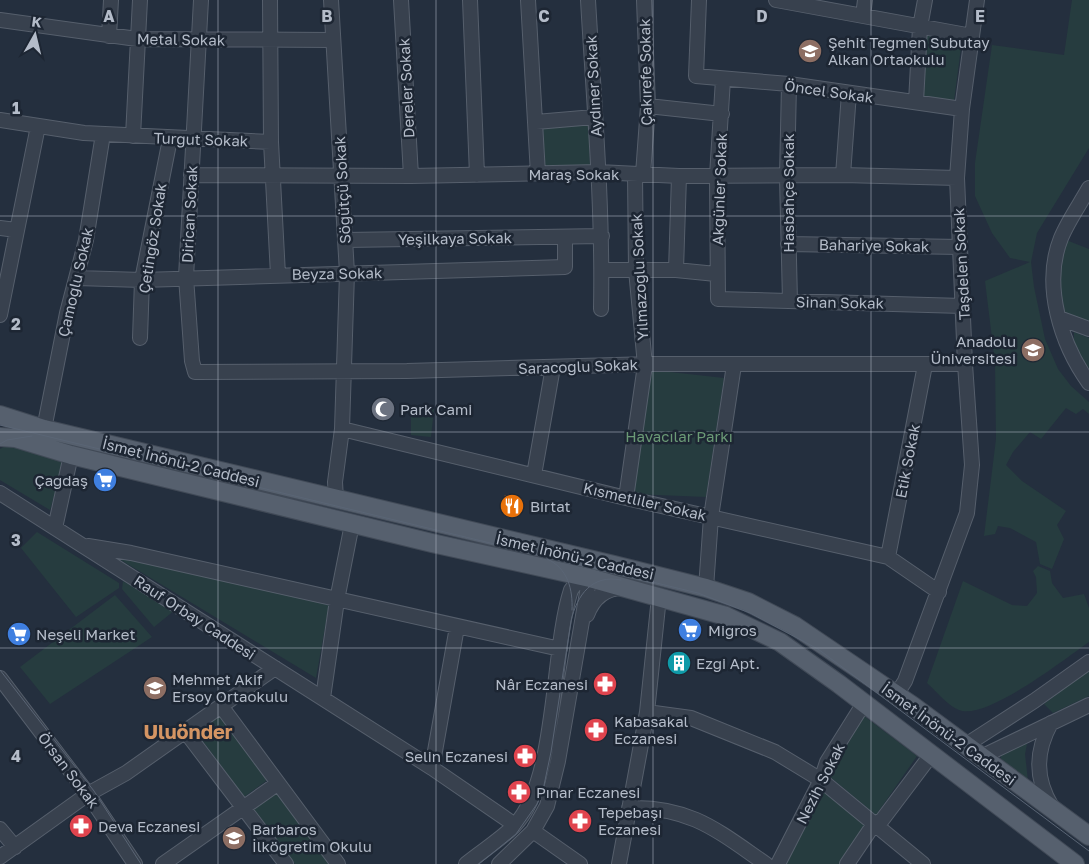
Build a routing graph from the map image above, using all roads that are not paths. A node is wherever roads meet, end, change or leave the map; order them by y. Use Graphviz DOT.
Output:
graph roads {
  1 [pos="111,0"];
  2 [pos="140,0"];
  3 [pos="201,0"];
  4 [pos="270,0"];
  5 [pos="331,0"];
  6 [pos="401,0"];
  7 [pos="470,0"];
  8 [pos="528,0"];
  9 [pos="588,0"];
  10 [pos="644,0"];
  11 [pos="699,0"];
  12 [pos="776,0"];
  13 [pos="865,0"];
  14 [pos="925,0"];
  15 [pos="977,0"];
  16 [pos="813,3"];
  17 [pos="863,16"];
  18 [pos="0,20"];
  19 [pos="920,27"];
  20 [pos="108,36"];
  21 [pos="972,36"];
  22 [pos="138,39"];
  23 [pos="198,39"];
  24 [pos="270,40"];
  25 [pos="334,40"];
  26 [pos="723,79"];
  27 [pos="789,84"];
  28 [pos="849,93"];
  29 [pos="916,102"];
  30 [pos="648,106"];
  31 [pos="962,110"];
  32 [pos="722,114"];
  33 [pos="594,117"];
  34 [pos="0,120"];
  35 [pos="536,122"];
  36 [pos="38,126"];
  37 [pos="103,134"];
  38 [pos="133,136"];
  39 [pos="170,139"];
  40 [pos="193,140"];
  41 [pos="271,142"];
  42 [pos="598,172"];
  43 [pos="538,174"];
  44 [pos="639,174"];
  45 [pos="191,175"];
  46 [pos="272,175"];
  47 [pos="477,175"];
  48 [pos="843,175"];
  49 [pos="342,176"];
  50 [pos="411,176"];
  51 [pos="679,176"];
  52 [pos="717,176"];
  53 [pos="787,177"];
  54 [pos="957,178"];
  55 [pos="1089,188"];
  56 [pos="0,228"];
  57 [pos="16,230"];
  58 [pos="602,236"];
  59 [pos="565,237"];
  60 [pos="345,240"];
  61 [pos="788,244"];
  62 [pos="960,247"];
  63 [pos="602,270"];
  64 [pos="636,270"];
  65 [pos="676,270"];
  66 [pos="347,273"];
  67 [pos="716,274"];
  68 [pos="278,275"];
  69 [pos="186,277"];
  70 [pos="77,278"];
  71 [pos="142,280"];
  72 [pos="718,299"];
  73 [pos="790,301"];
  74 [pos="963,306"];
  75 [pos="601,309"];
  76 [pos="0,315"];
  77 [pos="1059,318"];
  78 [pos="1089,329"];
  79 [pos="140,338"];
  80 [pos="965,364"];
  81 [pos="645,365"];
  82 [pos="734,365"];
  83 [pos="926,365"];
  84 [pos="553,367"];
  85 [pos="193,369"];
  86 [pos="344,372"];
  87 [pos="1089,383"];
  88 [pos="0,415"];
  89 [pos="44,429"];
  90 [pos="342,429"];
  91 [pos="0,436"];
  92 [pos="71,455"];
  93 [pos="534,475"];
  94 [pos="0,493"];
  95 [pos="626,498"];
  96 [pos="336,499"];
  97 [pos="711,517"];
  98 [pos="352,524"];
  99 [pos="55,528"];
  100 [pos="82,545"];
  101 [pos="578,556"];
  102 [pos="888,558"];
  103 [pos="614,564"];
  104 [pos="550,569"];
  105 [pos="588,575"];
  106 [pos="706,588"];
  107 [pos="632,590"];
  108 [pos="939,592"];
  109 [pos="659,597"];
  110 [pos="337,600"];
  111 [pos="568,602"];
  112 [pos="457,627"];
  113 [pos="578,640"];
  114 [pos="560,649"];
  115 [pos="1089,662"];
  116 [pos="275,668"];
  117 [pos="0,678"];
  118 [pos="896,695"];
  119 [pos="323,698"];
  120 [pos="864,703"];
  121 [pos="1089,705"];
  122 [pos="221,706"];
  123 [pos="647,712"];
  124 [pos="1051,723"];
  125 [pos="185,731"];
  126 [pos="966,745"];
  127 [pos="931,755"];
  128 [pos="982,756"];
  129 [pos="432,768"];
  130 [pos="821,780"];
  131 [pos="277,784"];
  132 [pos="88,794"];
  133 [pos="243,808"];
  134 [pos="629,808"];
  135 [pos="1052,808"];
  136 [pos="874,824"];
  137 [pos="515,825"];
  138 [pos="0,829"];
  139 [pos="533,831"];
  140 [pos="1089,836"];
  141 [pos="15,847"];
  142 [pos="0,857"];
  143 [pos="135,864"];
  144 [pos="163,864"];
  145 [pos="286,864"];
  146 [pos="338,864"];
  147 [pos="466,864"];
  148 [pos="499,864"];
  149 [pos="580,864"];
  150 [pos="619,864"];
  151 [pos="766,864"];
  152 [pos="778,864"];
  153 [pos="847,864"];
  154 [pos="923,864"];
  155 [pos="1075,864"];
  1 -- 20 [label="street"];
  2 -- 22 [label="street"];
  3 -- 23 [label="street, Dirican Sokak"];
  4 -- 24 [label="street"];
  5 -- 25 [label="street, Söğütçü Sokak"];
  6 -- 50 [label="street, Dereler Sokak"];
  7 -- 47 [label="street"];
  8 -- 35 [label="street"];
  9 -- 33 [label="street, Aydıner Sokak"];
  10 -- 30 [label="street, Çakırefe Sokak"];
  11 -- 26 [label="street, Öncel Sokak"];
  12 -- 16 [label="street"];
  13 -- 17 [label="street"];
  14 -- 19 [label="street"];
  15 -- 21 [label="street, Taşdelen Sokak"];
  16 -- 17 [label="street"];
  17 -- 19 [label="street"];
  18 -- 20 [label="street, Metal Sokak"];
  19 -- 21 [label="street"];
  19 -- 29 [label="street"];
  20 -- 22 [label="street, Metal Sokak"];
  21 -- 31 [label="street, Taşdelen Sokak"];
  22 -- 23 [label="street, Metal Sokak"];
  22 -- 38 [label="street"];
  23 -- 24 [label="street, Metal Sokak"];
  23 -- 40 [label="street, Dirican Sokak"];
  24 -- 25 [label="street, Metal Sokak"];
  24 -- 41 [label="street"];
  25 -- 49 [label="street, Söğütçü Sokak"];
  26 -- 27 [label="street, Öncel Sokak"];
  26 -- 32 [label="street, Akgünler Sokak"];
  27 -- 28 [label="street, Öncel Sokak"];
  27 -- 53 [label="street, Hasbahçe Sokak"];
  28 -- 29 [label="street, Öncel Sokak"];
  28 -- 48 [label="street"];
  29 -- 31 [label="street, Öncel Sokak"];
  30 -- 32 [label="street"];
  30 -- 44 [label="street, Çakırefe Sokak"];
  31 -- 54 [label="street, Taşdelen Sokak"];
  32 -- 52 [label="street, Akgünler Sokak"];
  33 -- 35 [label="street"];
  33 -- 42 [label="street, Aydıner Sokak"];
  34 -- 36 [label="street, Turgut Sokak"];
  35 -- 43 [label="street"];
  36 -- 37 [label="street, Turgut Sokak"];
  36 -- 57 [label="street"];
  37 -- 38 [label="street, Turgut Sokak"];
  37 -- 70 [label="street, Çamoğlu Sokak"];
  38 -- 39 [label="street, Turgut Sokak"];
  39 -- 40 [label="street, Turgut Sokak"];
  39 -- 71 [label="street, Çetingöz Sokak"];
  40 -- 41 [label="street, Turgut Sokak"];
  40 -- 45 [label="street, Dirican Sokak"];
  41 -- 46 [label="street, Turgut Sokak"];
  42 -- 43 [label="street, Maraş Sokak"];
  42 -- 44 [label="street, Maraş Sokak"];
  42 -- 58 [label="street, Aydıner Sokak"];
  43 -- 47 [label="street, Maraş Sokak"];
  44 -- 51 [label="street, Maraş Sokak"];
  44 -- 64 [label="street, Yılmazoğlu Sokak"];
  45 -- 46 [label="street, Maraş Sokak"];
  45 -- 69 [label="street, Dirican Sokak"];
  46 -- 49 [label="street, Maraş Sokak"];
  46 -- 68 [label="street, Turgut Sokak"];
  47 -- 50 [label="street, Maraş Sokak"];
  48 -- 53 [label="street, Maraş Sokak"];
  48 -- 54 [label="street, Maraş Sokak"];
  49 -- 50 [label="street, Maraş Sokak"];
  49 -- 60 [label="street, Söğütçü Sokak"];
  51 -- 52 [label="street, Maraş Sokak"];
  51 -- 65 [label="street"];
  52 -- 53 [label="street, Maraş Sokak"];
  52 -- 67 [label="street, Akgünler Sokak"];
  53 -- 61 [label="street, Hasbahçe Sokak"];
  54 -- 62 [label="street, Taşdelen Sokak"];
  55 -- 77 [label="street"];
  56 -- 57 [label="street"];
  57 -- 76 [label="street"];
  58 -- 59 [label="street, Yeşilkaya Sokak"];
  58 -- 63 [label="street, Aydıner Sokak"];
  59 -- 60 [label="street, Yeşilkaya Sokak"];
  59 -- 66 [label="street, Beyza Sokak"];
  60 -- 66 [label="street, Söğütçü Sokak"];
  61 -- 62 [label="street, Bahariye Sokak"];
  61 -- 73 [label="street, Hasbahçe Sokak"];
  62 -- 74 [label="street, Taşdelen Sokak"];
  63 -- 64 [label="street"];
  63 -- 75 [label="street, Aydıner Sokak"];
  64 -- 65 [label="street"];
  64 -- 81 [label="street, Yılmazoğlu Sokak"];
  65 -- 67 [label="street"];
  66 -- 68 [label="street, Beyza Sokak"];
  66 -- 86 [label="street, Söğütçü Sokak"];
  67 -- 72 [label="street, Akgünler Sokak"];
  68 -- 69 [label="street, Beyza Sokak"];
  69 -- 71 [label="street, Beyza Sokak"];
  69 -- 85 [label="street, Dirican Sokak"];
  70 -- 71 [label="street, Beyza Sokak"];
  70 -- 89 [label="street, Çamoğlu Sokak"];
  71 -- 79 [label="street, Çetingöz Sokak"];
  72 -- 73 [label="street, Sinan Sokak"];
  73 -- 74 [label="street, Sinan Sokak"];
  74 -- 80 [label="street, Taşdelen Sokak"];
  77 -- 78 [label="street"];
  77 -- 87 [label="street"];
  80 -- 83 [label="street, Saracoğlu Sokak"];
  80 -- 108 [label="street, Taşdelen Sokak"];
  81 -- 82 [label="street, Saracoğlu Sokak"];
  81 -- 84 [label="street, Saracoğlu Sokak"];
  81 -- 95 [label="street, Yılmazoğlu Sokak"];
  82 -- 83 [label="street, Saracoğlu Sokak"];
  82 -- 97 [label="street"];
  83 -- 102 [label="street, Etik Sokak"];
  84 -- 86 [label="street, Saracoğlu Sokak"];
  84 -- 93 [label="street"];
  85 -- 86 [label="street, Saracoğlu Sokak"];
  86 -- 90 [label="street, Söğütçü Sokak"];
  88 -- 89 [label="main road, İsmet İnönü-2 Caddesi"];
  89 -- 96 [label="main road, İsmet İnönü-2 Caddesi"];
  90 -- 93 [label="street, Kısmetliler Sokak"];
  90 -- 96 [label="street, Söğütçü Sokak"];
  91 -- 92 [label="main road, İsmet İnönü-2 Caddesi"];
  92 -- 98 [label="main road, İsmet İnönü-2 Caddesi"];
  92 -- 99 [label="street"];
  93 -- 95 [label="street, Kısmetliler Sokak"];
  94 -- 99 [label="street, Rauf Orbay Caddesi"];
  95 -- 97 [label="street, Kısmetliler Sokak"];
  96 -- 101 [label="main road, İsmet İnönü-2 Caddesi"];
  97 -- 102 [label="street, Kısmetliler Sokak"];
  97 -- 106 [label="street"];
  98 -- 104 [label="main road, İsmet İnönü-2 Caddesi"];
  98 -- 110 [label="street"];
  99 -- 100 [label="street, Rauf Orbay Caddesi"];
  100 -- 110 [label="street"];
  100 -- 116 [label="street, Rauf Orbay Caddesi"];
  101 -- 103 [label="main road, İsmet İnönü-2 Caddesi"];
  101 -- 105 [label="street"];
  102 -- 108 [label="street, Kısmetliler Sokak"];
  103 -- 105 [label="street"];
  103 -- 106 [label="main road, İsmet İnönü-2 Caddesi"];
  104 -- 105 [label="main road, İsmet İnönü-2 Caddesi"];
  104 -- 111 [label="street"];
  105 -- 107 [label="main road, İsmet İnönü-2 Caddesi"];
  105 -- 111 [label="street"];
  105 -- 113 [label="street"];
  106 -- 118 [label="main road, İsmet İnönü-2 Caddesi"];
  107 -- 109 [label="main road, İsmet İnönü-2 Caddesi"];
  107 -- 113 [label="street"];
  108 -- 118 [label="street, Taşdelen Sokak"];
  109 -- 120 [label="main road, İsmet İnönü-2 Caddesi"];
  109 -- 123 [label="street"];
  110 -- 112 [label="street"];
  110 -- 119 [label="street"];
  111 -- 114 [label="street"];
  112 -- 114 [label="street"];
  112 -- 129 [label="street"];
  113 -- 139 [label="street"];
  114 -- 137 [label="street"];
  115 -- 126 [label="street"];
  116 -- 119 [label="street, Rauf Orbay Caddesi"];
  116 -- 122 [label="street"];
  117 -- 132 [label="street, Örsan Sokak"];
  118 -- 126 [label="main road, İsmet İnönü-2 Caddesi"];
  119 -- 129 [label="street, Rauf Orbay Caddesi"];
  120 -- 127 [label="main road, İsmet İnönü-2 Caddesi"];
  120 -- 130 [label="street, Nezih Sokak"];
  121 -- 124 [label="street"];
  122 -- 125 [label="street"];
  122 -- 131 [label="street"];
  123 -- 130 [label="street"];
  123 -- 134 [label="street"];
  124 -- 128 [label="street"];
  124 -- 135 [label="street"];
  125 -- 132 [label="street"];
  125 -- 133 [label="street"];
  126 -- 128 [label="main road, İsmet İnönü-2 Caddesi"];
  127 -- 136 [label="street"];
  127 -- 155 [label="main road, İsmet İnönü-2 Caddesi"];
  128 -- 135 [label="main road, İsmet İnönü-2 Caddesi"];
  129 -- 137 [label="street, Rauf Orbay Caddesi"];
  130 -- 136 [label="street"];
  130 -- 152 [label="street, Nezih Sokak"];
  131 -- 133 [label="street"];
  131 -- 146 [label="street"];
  132 -- 141 [label="street"];
  132 -- 143 [label="street, Örsan Sokak"];
  133 -- 144 [label="street"];
  133 -- 145 [label="street"];
  134 -- 150 [label="street"];
  134 -- 151 [label="street"];
  135 -- 140 [label="main road, İsmet İnönü-2 Caddesi"];
  136 -- 153 [label="street"];
  136 -- 154 [label="street"];
  137 -- 147 [label="street"];
  138 -- 141 [label="street"];
  139 -- 148 [label="street"];
  139 -- 149 [label="street"];
  141 -- 142 [label="street"];
}
